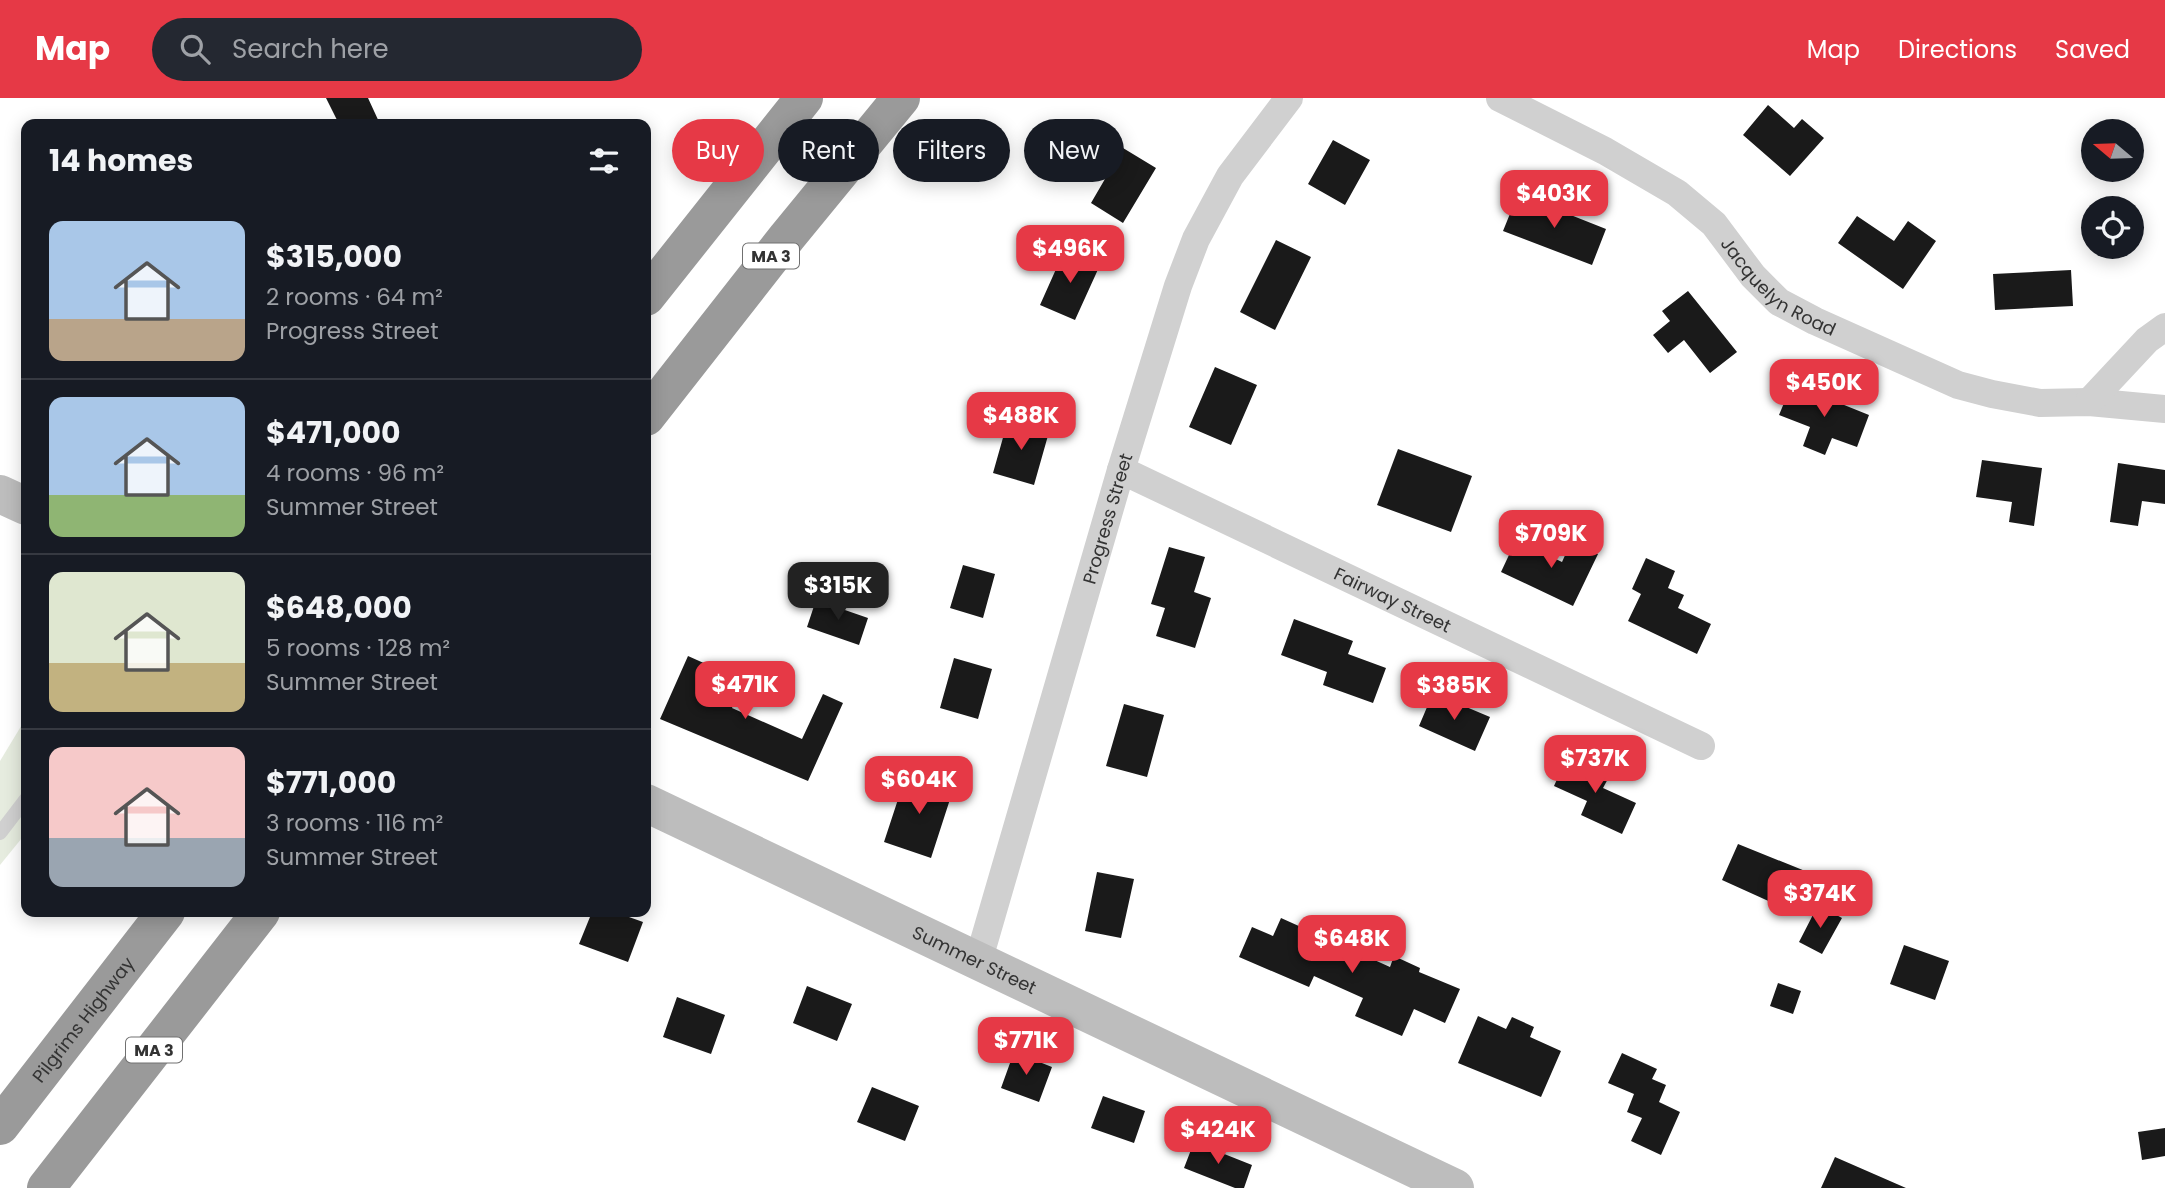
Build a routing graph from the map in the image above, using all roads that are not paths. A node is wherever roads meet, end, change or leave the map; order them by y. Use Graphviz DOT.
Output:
graph roads {
  1 [pos="804,98"];
  2 [pos="901,98"];
  3 [pos="1289,98"];
  4 [pos="1500,98"];
  5 [pos="651,291"];
  6 [pos="2165,327"];
  7 [pos="2089,402"];
  8 [pos="2165,409"];
  9 [pos="651,411"];
  10 [pos="1121,470"];
  11 [pos="0,494"];
  12 [pos="21,504"];
  13 [pos="1701,746"];
  14 [pos="651,805"];
  15 [pos="21,806"];
  16 [pos="0,833"];
  17 [pos="162,917"];
  18 [pos="257,917"];
  19 [pos="978,962"];
  20 [pos="0,1126"];
  21 [pos="46,1188"];
  22 [pos="1455,1188"];
  1 -- 5 [label="highway"];
  2 -- 9 [label="highway, MA 3"];
  3 -- 10 [label="street, Progress Street"];
  4 -- 7 [label="street, Jacquelyn Road"];
  6 -- 7 [label="street"];
  7 -- 8 [label="street, Jacquelyn Road"];
  10 -- 13 [label="street, Fairway Street"];
  10 -- 19 [label="street, Progress Street"];
  11 -- 12 [label="street"];
  14 -- 19 [label="street, Summer Street"];
  15 -- 16 [label="lane"];
  17 -- 20 [label="highway, Pilgrims Highway"];
  18 -- 21 [label="highway, MA 3"];
  19 -- 22 [label="street, Summer Street"];
}
